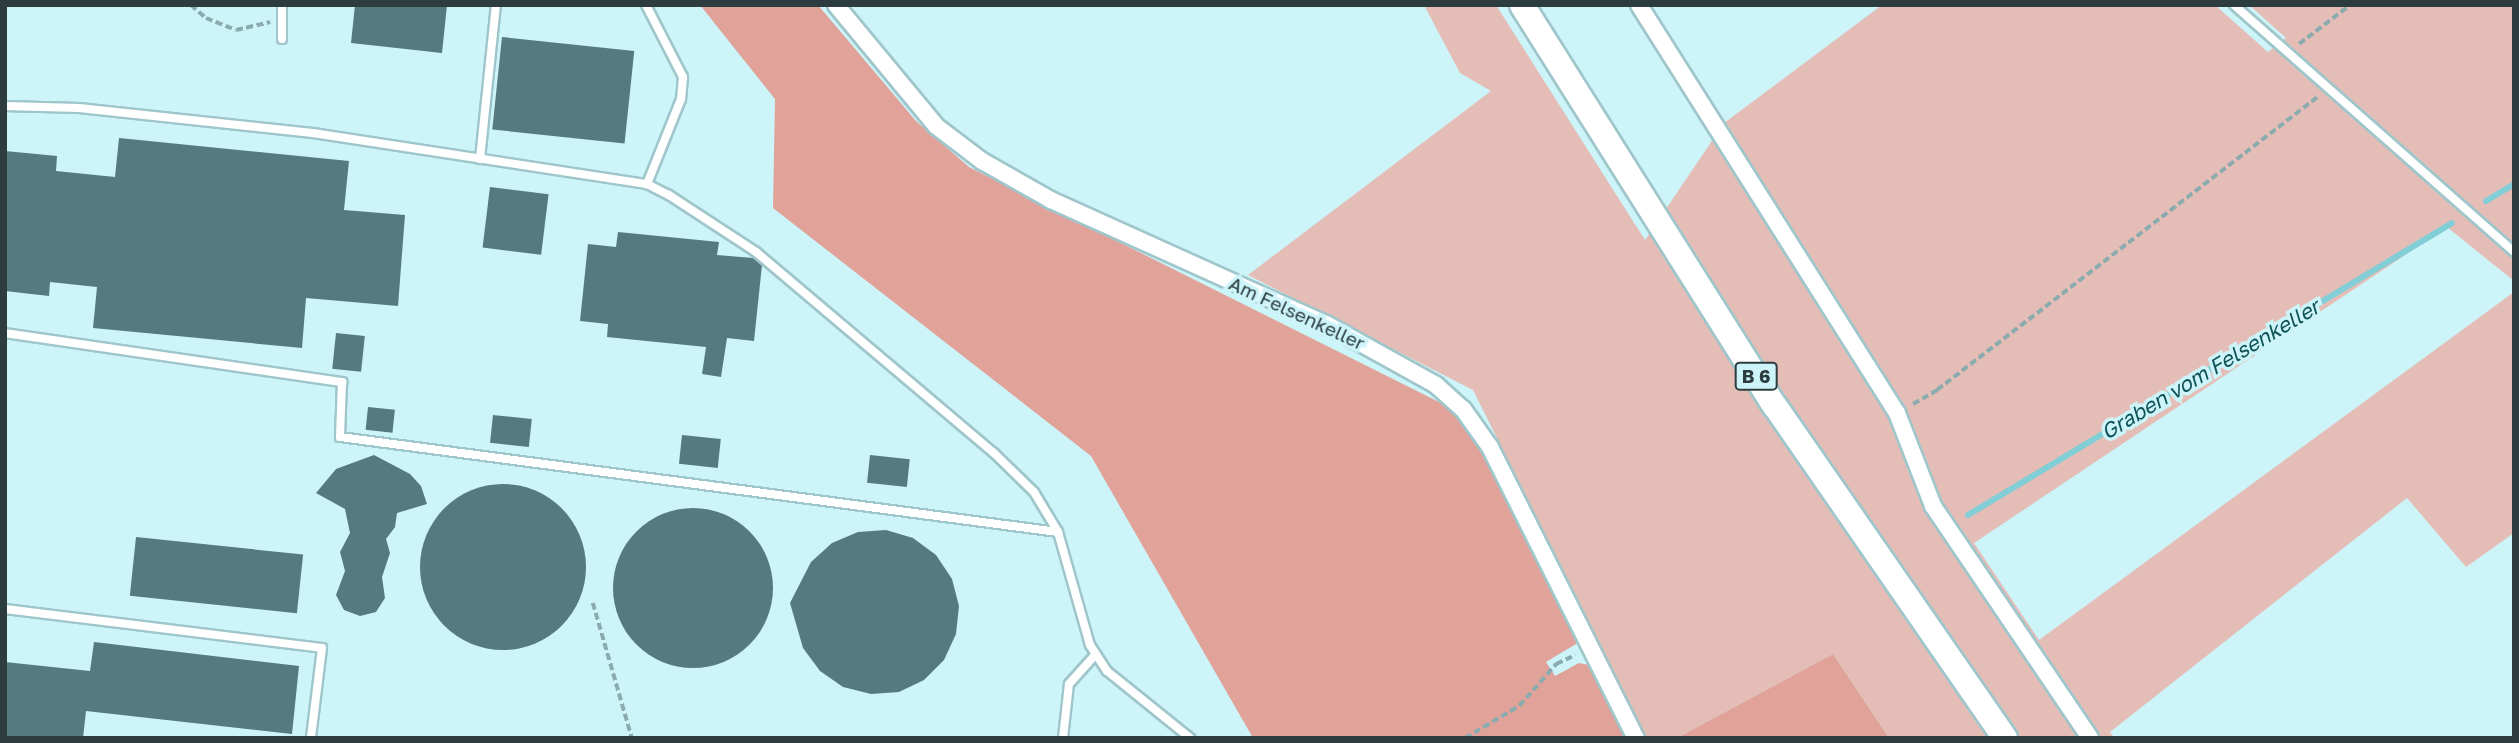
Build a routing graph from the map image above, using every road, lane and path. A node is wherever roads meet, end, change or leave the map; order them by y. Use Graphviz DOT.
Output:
graph roads {
  1 [pos="191,5"];
  2 [pos="282,5"];
  3 [pos="496,5"];
  4 [pos="646,5"];
  5 [pos="836,5"];
  6 [pos="1522,5"];
  7 [pos="1639,5"];
  8 [pos="2234,5"];
  9 [pos="2350,5"];
  10 [pos="282,18"];
  11 [pos="282,39"];
  12 [pos="2287,52"];
  13 [pos="2329,88"];
  14 [pos="5,106"];
  15 [pos="480,159"];
  16 [pos="647,184"];
  17 [pos="2514,252"];
  18 [pos="5,333"];
  19 [pos="1897,413"];
  20 [pos="1058,532"];
  21 [pos="593,603"];
  22 [pos="5,609"];
  23 [pos="1593,646"];
  24 [pos="1096,654"];
  25 [pos="311,738"];
  26 [pos="632,738"];
  27 [pos="1063,738"];
  28 [pos="1190,738"];
  29 [pos="1465,738"];
  30 [pos="1636,738"];
  31 [pos="2005,738"];
  32 [pos="2090,738"];
  1 -- 10 [label="path"];
  2 -- 10 [label="lane"];
  3 -- 15 [label="lane"];
  4 -- 16 [label="lane"];
  5 -- 23 [label="street, Am Felsenkeller"];
  6 -- 31 [label="main road, B 6"];
  7 -- 19 [label="street"];
  8 -- 12 [label="lane"];
  9 -- 12 [label="path"];
  10 -- 11 [label="lane"];
  12 -- 13 [label="lane"];
  13 -- 17 [label="lane"];
  13 -- 19 [label="path"];
  14 -- 15 [label="lane"];
  15 -- 16 [label="lane"];
  16 -- 20 [label="lane"];
  18 -- 20 [label="lane"];
  19 -- 32 [label="street"];
  20 -- 24 [label="lane"];
  21 -- 26 [label="path"];
  22 -- 25 [label="lane"];
  23 -- 29 [label="path"];
  23 -- 30 [label="street, Am Felsenkeller"];
  24 -- 27 [label="lane"];
  24 -- 28 [label="lane"];
}
